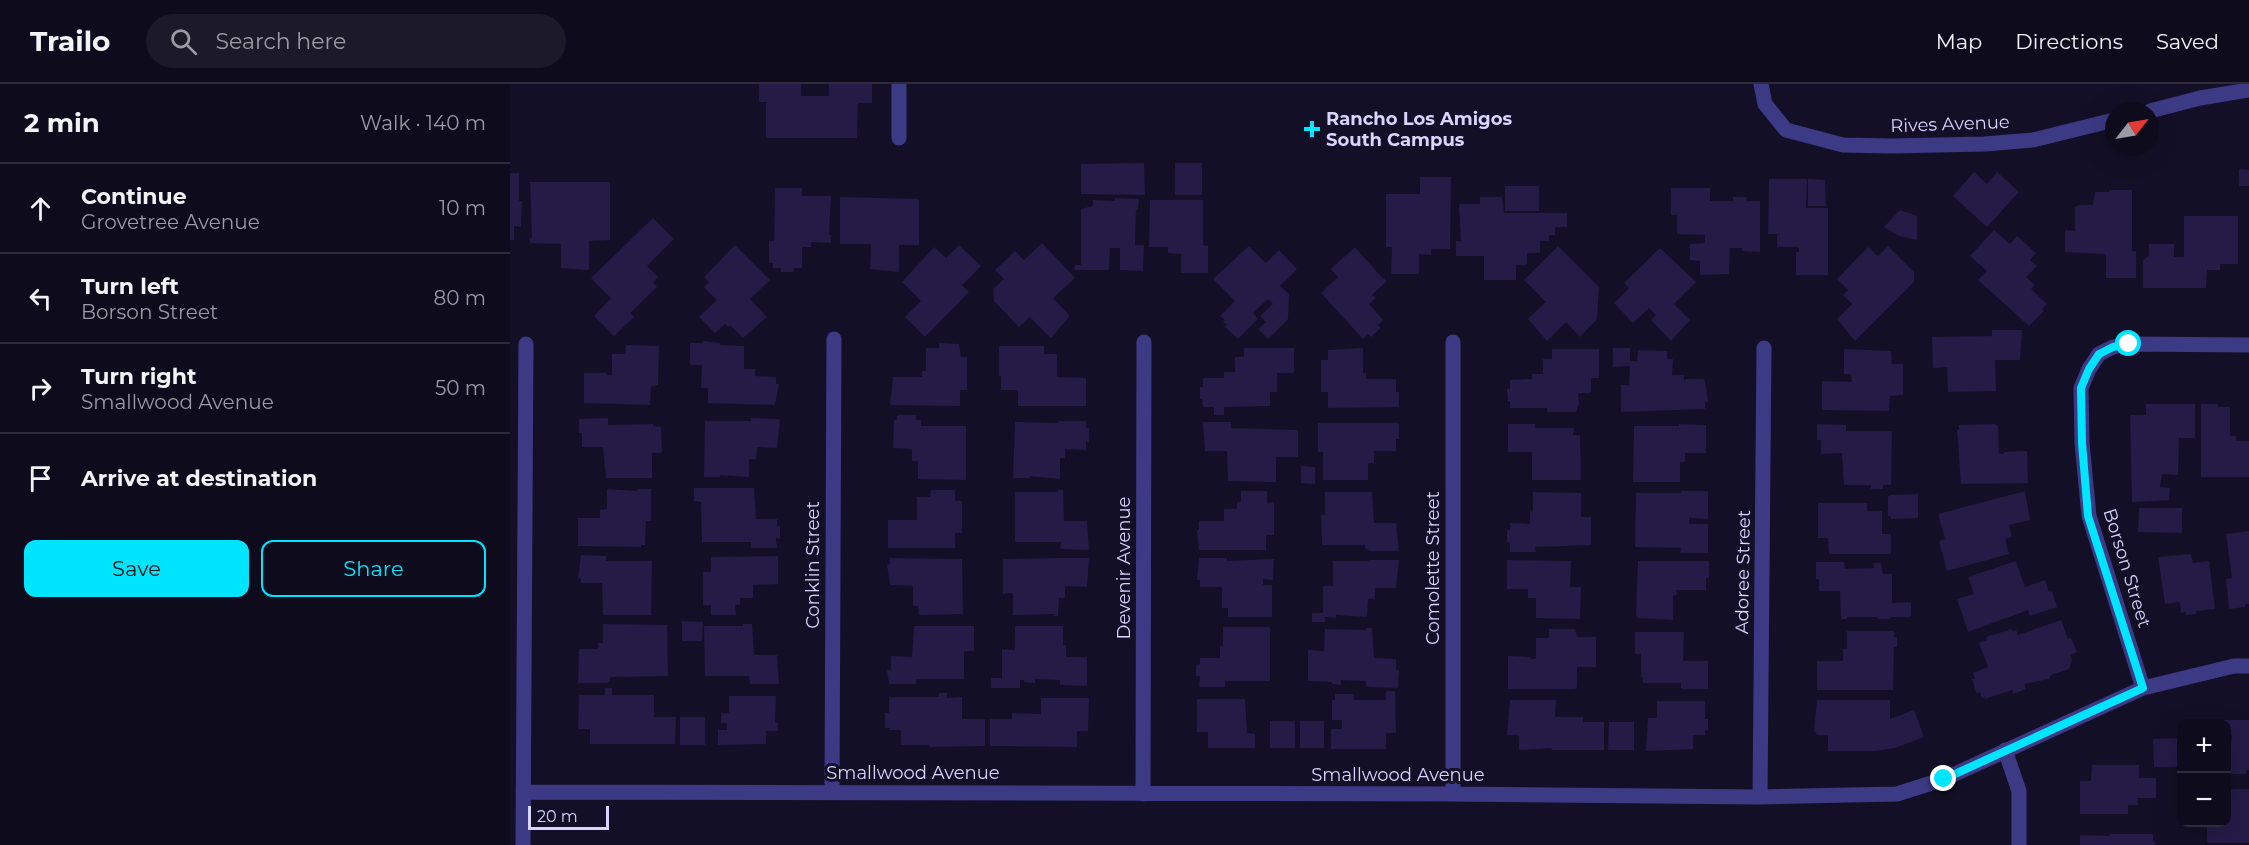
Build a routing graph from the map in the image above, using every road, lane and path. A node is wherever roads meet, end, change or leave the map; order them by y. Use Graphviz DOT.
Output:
graph roads {
  1 [pos="899,84"];
  2 [pos="1761,84"];
  3 [pos="2249,90"];
  4 [pos="2159,109"];
  5 [pos="2105,122"];
  6 [pos="899,138"];
  7 [pos="834,339"];
  8 [pos="1144,342"];
  9 [pos="1453,342"];
  10 [pos="526,344"];
  11 [pos="2249,345"];
  12 [pos="1764,348"];
  13 [pos="2249,666"];
  14 [pos="2143,688"];
  15 [pos="2005,750"];
  16 [pos="523,792"];
  17 [pos="832,792"];
  18 [pos="1143,794"];
  19 [pos="1453,794"];
  20 [pos="1760,797"];
  21 [pos="523,845"];
  22 [pos="2019,845"];
  1 -- 6 [label="street"];
  2 -- 5 [label="street, Rives Avenue"];
  3 -- 4 [label="street"];
  7 -- 17 [label="street, Conklin Street"];
  8 -- 18 [label="street, Devenir Avenue"];
  9 -- 19 [label="street, Comolette Street"];
  10 -- 16 [label="street"];
  11 -- 14 [label="street, Borson Street"];
  12 -- 20 [label="street, Adoree Street"];
  13 -- 14 [label="street, Smallwood Avenue"];
  14 -- 15 [label="street, Smallwood Avenue"];
  15 -- 20 [label="street, Smallwood Avenue"];
  15 -- 22 [label="street"];
  16 -- 17 [label="street, Smallwood Avenue"];
  16 -- 21 [label="street"];
  17 -- 18 [label="street, Smallwood Avenue"];
  18 -- 19 [label="street, Smallwood Avenue"];
  19 -- 20 [label="street, Smallwood Avenue"];
}
